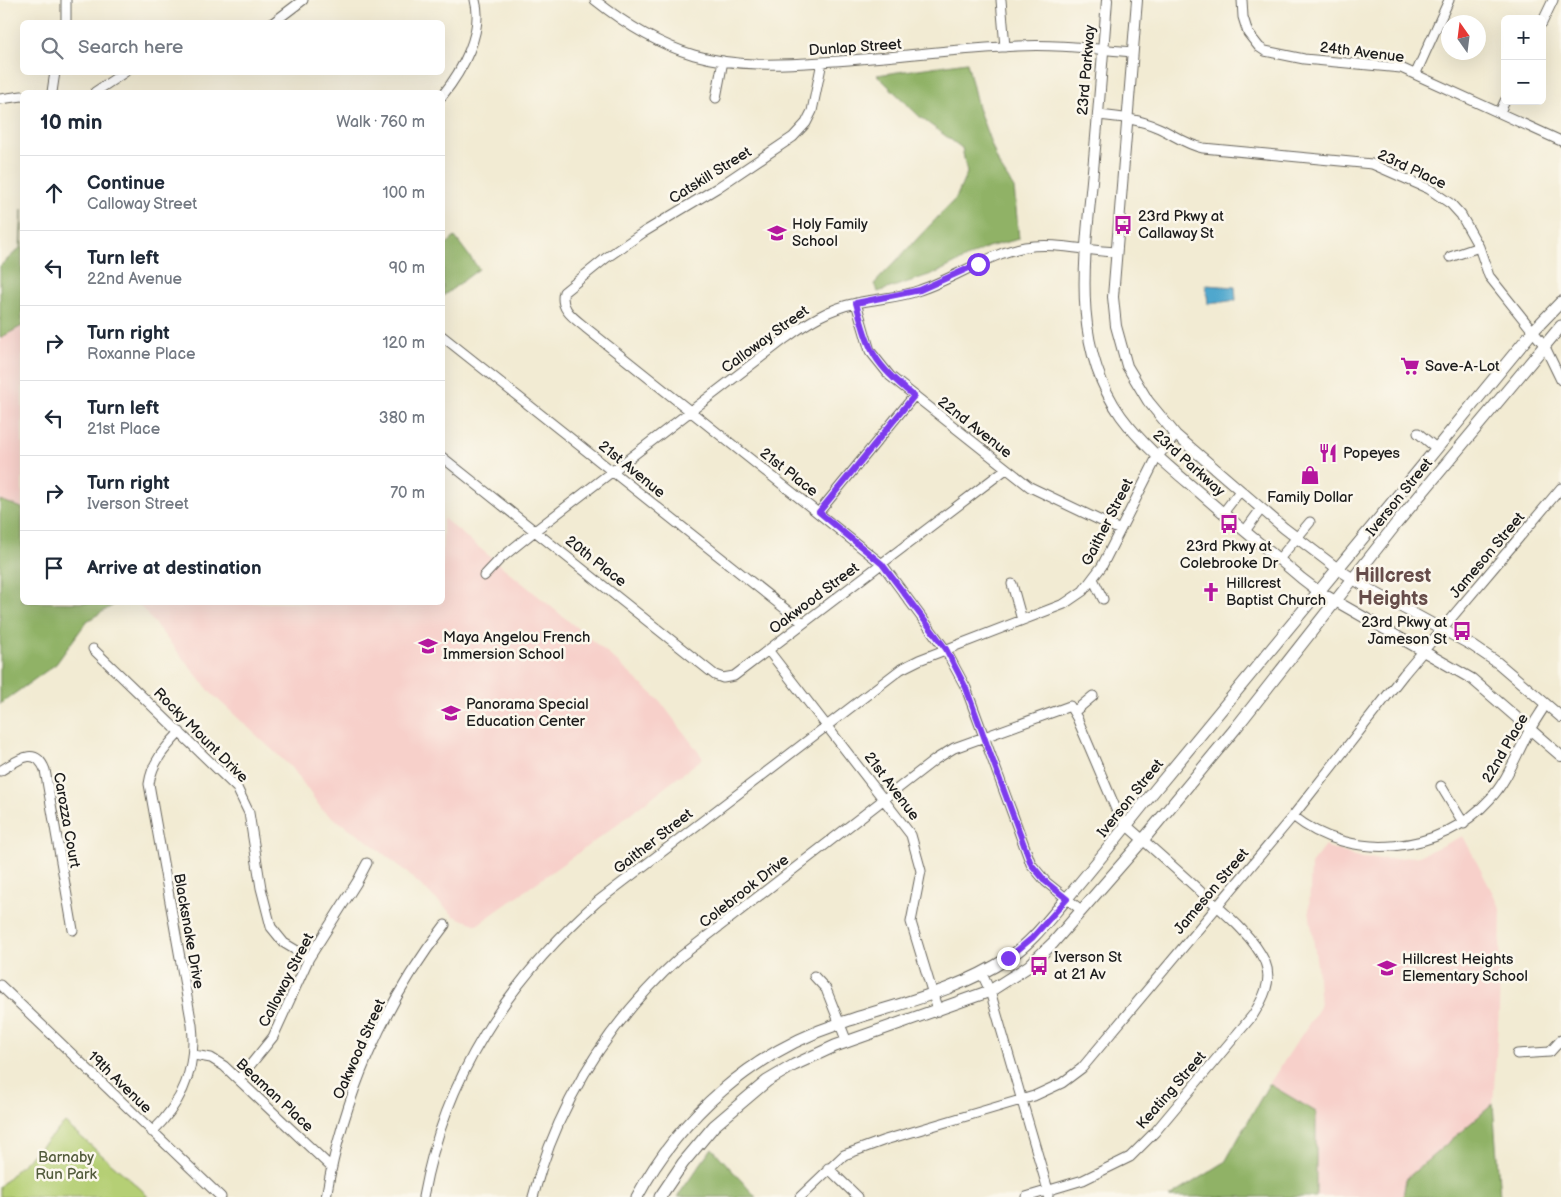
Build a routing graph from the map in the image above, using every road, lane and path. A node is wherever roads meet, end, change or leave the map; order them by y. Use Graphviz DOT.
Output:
graph roads {
  1 [pos="66,0"];
  2 [pos="303,0"];
  3 [pos="475,0"];
  4 [pos="595,0"];
  5 [pos="1001,0"];
  6 [pos="1107,0"];
  7 [pos="1136,0"];
  8 [pos="1242,0"];
  9 [pos="1448,0"];
  10 [pos="1553,0"];
  11 [pos="1546,15"];
  12 [pos="66,20"];
  13 [pos="277,20"];
  14 [pos="1004,47"];
  15 [pos="1103,49"];
  16 [pos="1132,52"];
  17 [pos="724,62"];
  18 [pos="822,62"];
  19 [pos="1416,73"];
  20 [pos="55,75"];
  21 [pos="120,75"];
  22 [pos="52,90"];
  23 [pos="98,90"];
  24 [pos="445,92"];
  25 [pos="20,96"];
  26 [pos="716,98"];
  27 [pos="0,99"];
  28 [pos="1503,105"];
  29 [pos="1500,112"];
  30 [pos="1098,115"];
  31 [pos="1127,118"];
  32 [pos="1561,141"];
  33 [pos="1480,247"];
  34 [pos="1086,251"];
  35 [pos="1116,252"];
  36 [pos="1450,257"];
  37 [pos="574,283"];
  38 [pos="1561,302"];
  39 [pos="856,303"];
  40 [pos="1561,326"];
  41 [pos="1533,331"];
  42 [pos="445,338"];
  43 [pos="1544,345"];
  44 [pos="1561,380"];
  45 [pos="914,396"];
  46 [pos="689,412"];
  47 [pos="1418,433"];
  48 [pos="1176,435"];
  49 [pos="1436,448"];
  50 [pos="1157,457"];
  51 [pos="445,459"];
  52 [pos="1006,469"];
  53 [pos="612,471"];
  54 [pos="1561,488"];
  55 [pos="1240,491"];
  56 [pos="1261,509"];
  57 [pos="819,512"];
  58 [pos="1223,513"];
  59 [pos="1310,522"];
  60 [pos="536,530"];
  61 [pos="1120,530"];
  62 [pos="1245,531"];
  63 [pos="1296,538"];
  64 [pos="1279,559"];
  65 [pos="882,564"];
  66 [pos="1338,569"];
  67 [pos="484,576"];
  68 [pos="1354,578"];
  69 [pos="1093,579"];
  70 [pos="1012,584"];
  71 [pos="1318,590"];
  72 [pos="1103,599"];
  73 [pos="1336,601"];
  74 [pos="1022,620"];
  75 [pos="803,624"];
  76 [pos="1444,629"];
  77 [pos="93,648"];
  78 [pos="946,649"];
  79 [pos="768,650"];
  80 [pos="1423,652"];
  81 [pos="734,676"];
  82 [pos="1093,696"];
  83 [pos="1546,704"];
  84 [pos="1072,709"];
  85 [pos="1561,717"];
  86 [pos="827,724"];
  87 [pos="1530,728"];
  88 [pos="180,732"];
  89 [pos="984,736"];
  90 [pos="1561,756"];
  91 [pos="0,771"];
  92 [pos="1440,786"];
  93 [pos="886,799"];
  94 [pos="1293,816"];
  95 [pos="1464,824"];
  96 [pos="1126,825"];
  97 [pos="1143,840"];
  98 [pos="366,863"];
  99 [pos="1067,899"];
  100 [pos="1217,906"];
  101 [pos="1081,910"];
  102 [pos="445,925"];
  103 [pos="73,930"];
  104 [pos="309,958"];
  105 [pos="982,974"];
  106 [pos="814,976"];
  107 [pos="0,985"];
  108 [pos="990,991"];
  109 [pos="932,993"];
  110 [pos="938,1011"];
  111 [pos="840,1023"];
  112 [pos="1561,1040"];
  113 [pos="847,1042"];
  114 [pos="1517,1054"];
  115 [pos="194,1055"];
  116 [pos="239,1079"];
  117 [pos="1020,1100"];
  118 [pos="152,1132"];
  119 [pos="331,1168"];
  120 [pos="828,1168"];
  121 [pos="1048,1194"];
  122 [pos="221,1197"];
  123 [pos="326,1197"];
  124 [pos="423,1197"];
  125 [pos="533,1197"];
  126 [pos="637,1197"];
  127 [pos="660,1197"];
  128 [pos="800,1197"];
  129 [pos="858,1197"];
  130 [pos="1026,1197"];
  1 -- 12 [label="street"];
  2 -- 13 [label="street"];
  3 -- 24 [label="street"];
  4 -- 17 [label="street, Dunlap Street"];
  5 -- 14 [label="street"];
  6 -- 15 [label="street, 23rd Parkway"];
  7 -- 16 [label="street, 23rd Parkway"];
  8 -- 19 [label="street, 24th Avenue"];
  9 -- 19 [label="street"];
  10 -- 11 [label="street"];
  14 -- 15 [label="street, Dunlap Street"];
  14 -- 18 [label="street, Dunlap Street"];
  15 -- 16 [label="street, Dunlap Street"];
  15 -- 30 [label="street, 23rd Parkway"];
  16 -- 31 [label="street, 23rd Parkway"];
  17 -- 18 [label="street, Dunlap Street"];
  17 -- 26 [label="street"];
  18 -- 37 [label="street, Catskill Street"];
  19 -- 29 [label="street, 24th Avenue"];
  20 -- 22 [label="street"];
  21 -- 23 [label="street"];
  25 -- 27 [label="street"];
  28 -- 29 [label="street"];
  29 -- 32 [label="street, 24th Avenue"];
  30 -- 31 [label="street, 23rd Place"];
  30 -- 34 [label="street, 23rd Parkway"];
  31 -- 33 [label="street, 23rd Place"];
  31 -- 35 [label="street, 23rd Parkway"];
  33 -- 36 [label="street"];
  33 -- 41 [label="street, 23rd Place"];
  34 -- 35 [label="street, Calloway Street"];
  34 -- 39 [label="street, Calloway Street"];
  34 -- 50 [label="street, 23rd Parkway"];
  35 -- 48 [label="street, 23rd Parkway"];
  37 -- 46 [label="street, 21st Place"];
  38 -- 41 [label="main road, Iverson Street"];
  39 -- 45 [label="street, 22nd Avenue"];
  39 -- 46 [label="street, Calloway Street"];
  40 -- 43 [label="main road, Iverson Street"];
  41 -- 43 [label="street, 23rd Place"];
  41 -- 49 [label="main road, Iverson Street"];
  42 -- 53 [label="street, 21st Avenue"];
  43 -- 44 [label="street, 23rd Place"];
  43 -- 68 [label="main road, Iverson Street"];
  45 -- 52 [label="street, 22nd Avenue"];
  45 -- 57 [label="street"];
  46 -- 53 [label="street, Calloway Street"];
  46 -- 57 [label="street, 21st Place"];
  47 -- 49 [label="street"];
  48 -- 50 [label="street, Gaither Street"];
  48 -- 55 [label="street, 23rd Parkway"];
  49 -- 66 [label="main road, Iverson Street"];
  50 -- 58 [label="street, 23rd Parkway"];
  50 -- 61 [label="street, Gaither Street"];
  51 -- 60 [label="street, 20th Place"];
  52 -- 61 [label="street, 22nd Avenue"];
  52 -- 65 [label="street, Oakwood Street"];
  53 -- 60 [label="street, Calloway Street"];
  53 -- 75 [label="street, 21st Avenue"];
  54 -- 76 [label="street, Jameson Street"];
  55 -- 56 [label="street, 23rd Parkway"];
  55 -- 58 [label="street"];
  56 -- 62 [label="street"];
  56 -- 63 [label="street, 23rd Parkway"];
  57 -- 65 [label="street, 21st Place"];
  58 -- 62 [label="street, 23rd Parkway"];
  59 -- 63 [label="street"];
  60 -- 67 [label="street, Calloway Street"];
  60 -- 81 [label="street, 20th Place"];
  61 -- 69 [label="street, Gaither Street"];
  62 -- 64 [label="street, 23rd Parkway"];
  63 -- 64 [label="street"];
  63 -- 66 [label="street, 23rd Parkway"];
  64 -- 71 [label="street, 23rd Parkway"];
  65 -- 75 [label="street, Oakwood Street"];
  65 -- 78 [label="street, 21st Place"];
  66 -- 68 [label="street, 23rd Parkway"];
  66 -- 71 [label="main road, Iverson Street"];
  68 -- 73 [label="main road, Iverson Street"];
  68 -- 76 [label="street, 23rd Parkway"];
  69 -- 72 [label="street"];
  69 -- 74 [label="street, Gaither Street"];
  70 -- 74 [label="street"];
  71 -- 73 [label="street, 23rd Parkway"];
  71 -- 96 [label="main road, Iverson Street"];
  73 -- 80 [label="street, 23rd Parkway"];
  73 -- 97 [label="main road, Iverson Street"];
  74 -- 78 [label="street, Gaither Street"];
  75 -- 79 [label="street, Oakwood Street"];
  76 -- 80 [label="street, Jameson Street"];
  76 -- 83 [label="street, 23rd Parkway"];
  77 -- 88 [label="street, Rocky Mount Drive"];
  78 -- 86 [label="street, Gaither Street"];
  78 -- 89 [label="street, 21st Place"];
  79 -- 81 [label="street, Oakwood Street"];
  79 -- 86 [label="street, 21st Avenue"];
  80 -- 87 [label="street, 23rd Parkway"];
  80 -- 94 [label="street, Jameson Street"];
  82 -- 84 [label="street"];
  83 -- 85 [label="street, 23rd Parkway"];
  83 -- 87 [label="street, 22nd Place"];
  84 -- 89 [label="street, Colebrook Drive"];
  84 -- 96 [label="street"];
  86 -- 93 [label="street, 21st Avenue"];
  86 -- 124 [label="street, Gaither Street"];
  87 -- 90 [label="street, 23rd Parkway"];
  87 -- 95 [label="street, 22nd Place"];
  88 -- 104 [label="street, Rocky Mount Drive"];
  88 -- 115 [label="street, Blacksnake Drive"];
  89 -- 93 [label="street, Colebrook Drive"];
  89 -- 99 [label="street, 21st Place"];
  91 -- 103 [label="street, Carozza Court"];
  92 -- 95 [label="street"];
  93 -- 109 [label="street, 21st Avenue"];
  93 -- 125 [label="street, Colebrook Drive"];
  94 -- 95 [label="street, 22nd Place"];
  94 -- 100 [label="street, Jameson Street"];
  96 -- 97 [label="street"];
  96 -- 99 [label="main road, Iverson Street"];
  97 -- 100 [label="street"];
  97 -- 101 [label="main road, Iverson Street"];
  98 -- 104 [label="street, Calloway Street"];
  99 -- 101 [label="street, 21st Place"];
  99 -- 105 [label="main road, Iverson Street"];
  100 -- 117 [label="street, Jameson Street"];
  100 -- 121 [label="street, Keating Street"];
  101 -- 108 [label="main road, Iverson Street"];
  102 -- 119 [label="street, Oakwood Street"];
  104 -- 116 [label="street, Calloway Street"];
  105 -- 108 [label="street"];
  105 -- 109 [label="main road, Iverson Street"];
  106 -- 111 [label="street"];
  107 -- 118 [label="street, 19th Avenue"];
  108 -- 110 [label="main road, Iverson Street"];
  108 -- 117 [label="street"];
  109 -- 110 [label="street, 21st Avenue"];
  109 -- 111 [label="main road, Iverson Street"];
  110 -- 113 [label="main road, Iverson Street"];
  111 -- 113 [label="street"];
  111 -- 126 [label="main road, Iverson Street"];
  112 -- 114 [label="street"];
  113 -- 127 [label="main road, Iverson Street"];
  115 -- 116 [label="street, Beaman Place"];
  115 -- 118 [label="street, Blacksnake Drive"];
  116 -- 119 [label="street, Beaman Place"];
  117 -- 120 [label="street, Jameson Street"];
  117 -- 121 [label="street"];
  118 -- 122 [label="street, 19th Avenue"];
  119 -- 123 [label="street, Oakwood Street"];
  120 -- 128 [label="street, Jameson Street"];
  120 -- 129 [label="street"];
  121 -- 130 [label="street, Keating Street"];
}
